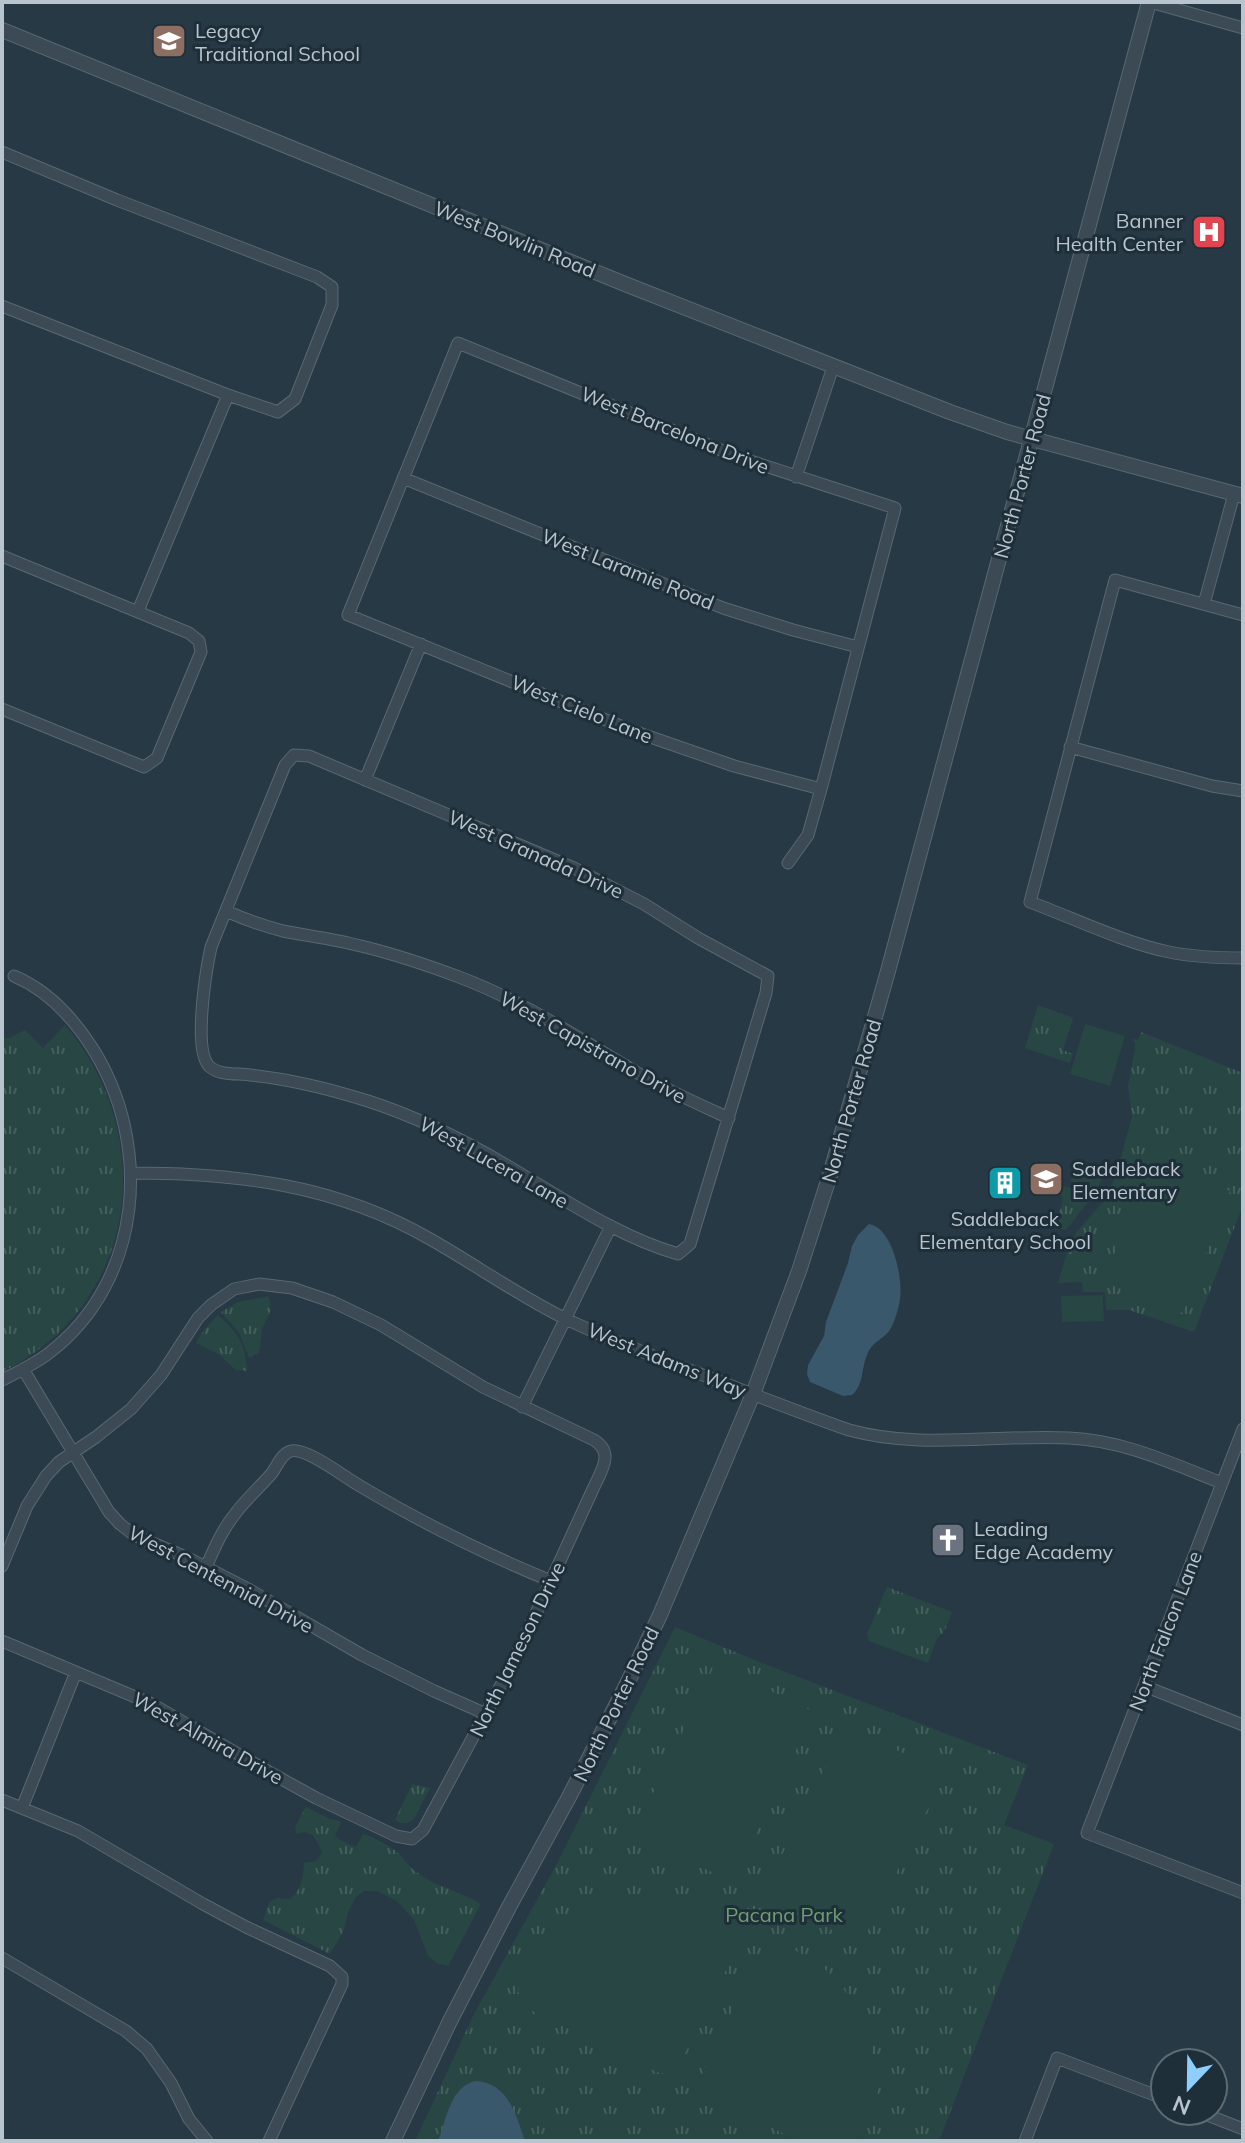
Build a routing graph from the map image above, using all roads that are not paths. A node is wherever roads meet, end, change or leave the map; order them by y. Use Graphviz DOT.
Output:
graph roads {
  1 [pos="1150,2"];
  2 [pos="1243,28"];
  3 [pos="2,30"];
  4 [pos="2,152"];
  5 [pos="2,306"];
  6 [pos="833,367"];
  7 [pos="228,395"];
  8 [pos="1031,439"];
  9 [pos="796,477"];
  10 [pos="403,478"];
  11 [pos="1239,495"];
  12 [pos="2,556"];
  13 [pos="1204,604"];
  14 [pos="138,611"];
  15 [pos="1243,615"];
  16 [pos="421,644"];
  17 [pos="858,647"];
  18 [pos="2,709"];
  19 [pos="1070,747"];
  20 [pos="365,780"];
  21 [pos="821,789"];
  22 [pos="1243,791"];
  23 [pos="788,863"];
  24 [pos="226,911"];
  25 [pos="1243,958"];
  26 [pos="14,976"];
  27 [pos="729,1118"];
  28 [pos="132,1173"];
  29 [pos="611,1226"];
  30 [pos="566,1319"];
  31 [pos="23,1369"];
  32 [pos="2,1380"];
  33 [pos="753,1394"];
  34 [pos="522,1407"];
  35 [pos="1243,1429"];
  36 [pos="74,1452"];
  37 [pos="1222,1483"];
  38 [pos="2,1566"];
  39 [pos="206,1567"];
  40 [pos="551,1581"];
  41 [pos="2,1641"];
  42 [pos="76,1672"];
  43 [pos="1144,1686"];
  44 [pos="486,1714"];
  45 [pos="1243,1725"];
  46 [pos="2,1800"];
  47 [pos="22,1808"];
  48 [pos="412,1839"];
  49 [pos="1243,1893"];
  50 [pos="2,1958"];
  51 [pos="1149,2093"];
  52 [pos="207,2141"];
  53 [pos="269,2141"];
  54 [pos="393,2141"];
  55 [pos="1025,2141"];
  1 -- 2 [label="street"];
  1 -- 8 [label="street, North Porter Road"];
  3 -- 6 [label="street, West Bowlin Road"];
  4 -- 7 [label="street"];
  5 -- 7 [label="street"];
  6 -- 8 [label="street, West Bowlin Road"];
  6 -- 9 [label="street"];
  7 -- 14 [label="street"];
  8 -- 11 [label="street, West Bowlin Road"];
  8 -- 33 [label="street, North Porter Road"];
  9 -- 10 [label="street, West Barcelona Drive"];
  9 -- 17 [label="street, West Barcelona Drive"];
  10 -- 16 [label="street, West Cielo Lane"];
  10 -- 17 [label="street, West Laramie Road"];
  11 -- 13 [label="street"];
  12 -- 14 [label="street"];
  13 -- 15 [label="street"];
  13 -- 19 [label="street"];
  14 -- 18 [label="street"];
  16 -- 20 [label="street"];
  16 -- 21 [label="street, West Cielo Lane"];
  17 -- 21 [label="street"];
  19 -- 22 [label="street"];
  19 -- 25 [label="street"];
  20 -- 24 [label="street, West Granada Drive"];
  20 -- 27 [label="street, West Granada Drive"];
  21 -- 23 [label="street"];
  24 -- 27 [label="street, West Capistrano Drive"];
  24 -- 29 [label="street, West Lucera Lane"];
  26 -- 28 [label="street"];
  27 -- 29 [label="street, West Lucera Lane"];
  28 -- 30 [label="street, West Adams Way"];
  28 -- 31 [label="street"];
  29 -- 30 [label="street"];
  30 -- 33 [label="street, West Adams Way"];
  30 -- 34 [label="street"];
  31 -- 32 [label="street"];
  31 -- 36 [label="street, West Centennial Drive"];
  33 -- 37 [label="street, West Adams Way"];
  33 -- 54 [label="street, North Porter Road"];
  34 -- 36 [label="street"];
  34 -- 40 [label="street, North Jameson Drive"];
  35 -- 37 [label="street, North Falcon Lane"];
  36 -- 38 [label="street"];
  36 -- 39 [label="street, West Centennial Drive"];
  37 -- 43 [label="street, North Falcon Lane"];
  39 -- 40 [label="street"];
  39 -- 44 [label="street, West Centennial Drive"];
  40 -- 44 [label="street, North Jameson Drive"];
  41 -- 42 [label="street, West Almira Drive"];
  42 -- 47 [label="street"];
  42 -- 48 [label="street, West Almira Drive"];
  43 -- 45 [label="street"];
  43 -- 49 [label="street, North Falcon Lane"];
  44 -- 48 [label="street, North Jameson Drive"];
  46 -- 47 [label="street"];
  47 -- 53 [label="street"];
  50 -- 52 [label="street"];
  51 -- 55 [label="street"];
}
